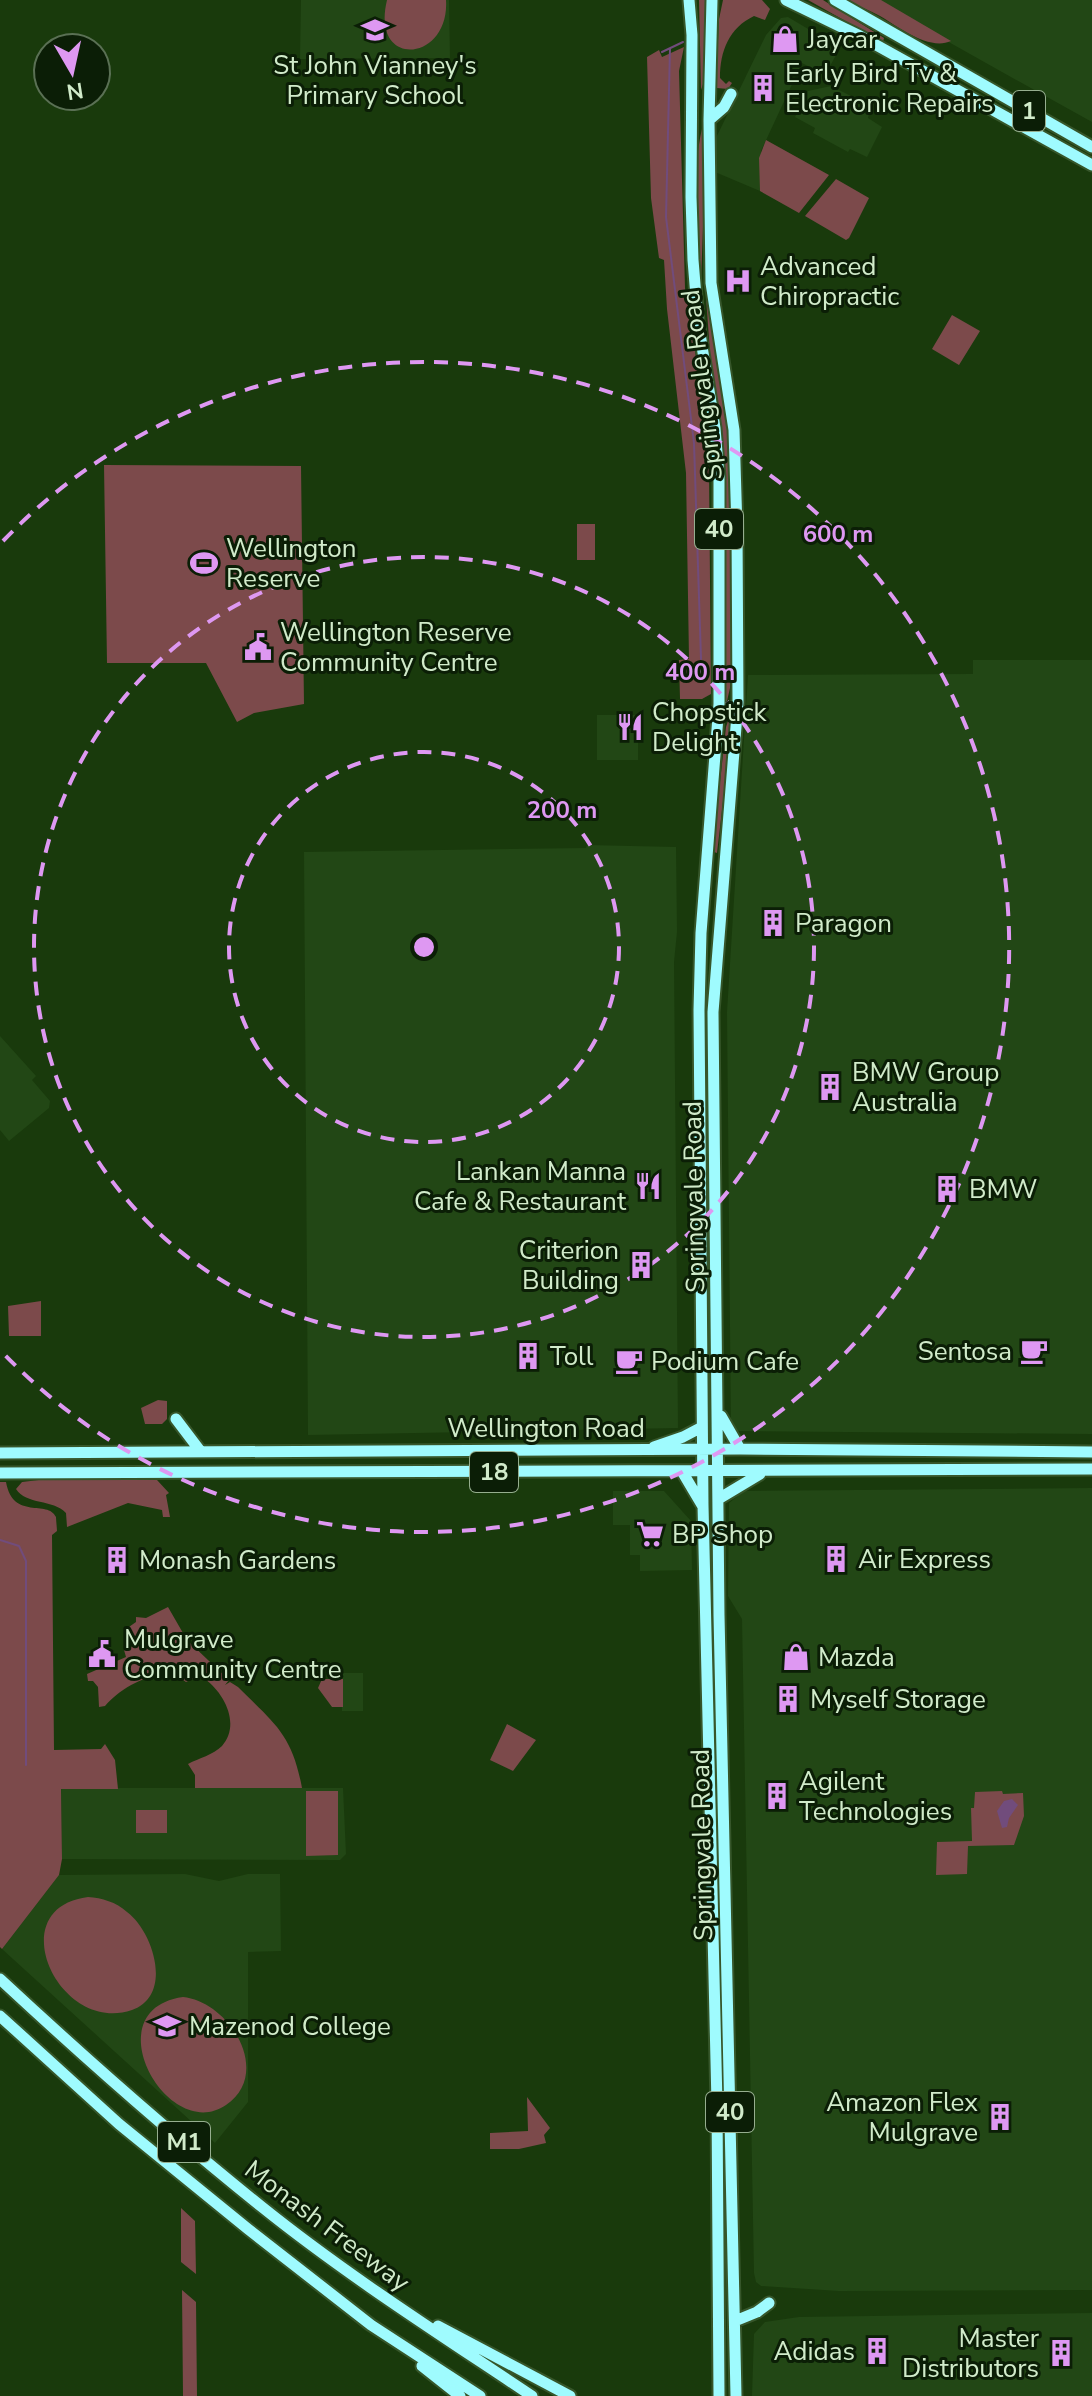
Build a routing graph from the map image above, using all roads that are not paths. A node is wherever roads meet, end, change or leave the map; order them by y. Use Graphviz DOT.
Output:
graph roads {
  1 [pos="689,0"];
  2 [pos="712,0"];
  3 [pos="718,0"];
  4 [pos="786,0"];
  5 [pos="799,0"];
  6 [pos="835,0"];
  7 [pos="810,10"];
  8 [pos="711,14"];
  9 [pos="946,65"];
  10 [pos="938,79"];
  11 [pos="731,94"];
  12 [pos="709,120"];
  13 [pos="1092,147"];
  14 [pos="1092,165"];
  15 [pos="706,869"];
  16 [pos="724,869"];
  17 [pos="719,1411"];
  18 [pos="176,1419"];
  19 [pos="702,1427"];
  20 [pos="702,1449"];
  21 [pos="719,1449"];
  22 [pos="740,1449"];
  23 [pos="646,1450"];
  24 [pos="201,1452"];
  25 [pos="1092,1452"];
  26 [pos="0,1453"];
  27 [pos="1092,1469"];
  28 [pos="702,1472"];
  29 [pos="719,1472"];
  30 [pos="764,1472"];
  31 [pos="0,1473"];
  32 [pos="683,1473"];
  33 [pos="720,1498"];
  34 [pos="703,1505"];
  35 [pos="0,1979"];
  36 [pos="714,1984"];
  37 [pos="727,1984"];
  38 [pos="741,1984"];
  39 [pos="0,2016"];
  40 [pos="731,2152"];
  41 [pos="712,2153"];
  42 [pos="377,2293"];
  43 [pos="769,2303"];
  44 [pos="735,2321"];
  45 [pos="371,2325"];
  46 [pos="460,2396"];
  47 [pos="480,2396"];
  48 [pos="532,2396"];
  49 [pos="570,2396"];
  50 [pos="719,2396"];
  51 [pos="736,2396"];
  1 -- 15 [label="highway, Springvale Road / 40"];
  2 -- 8 [label="highway, Springvale Road / 40"];
  3 -- 8 [label="highway"];
  4 -- 7 [label="highway, 1"];
  5 -- 7 [label="highway"];
  6 -- 9 [label="highway, 1"];
  7 -- 10 [label="highway, 1"];
  8 -- 12 [label="highway, Springvale Road / 40"];
  9 -- 10 [label="highway"];
  9 -- 13 [label="highway, 1"];
  10 -- 14 [label="highway, 1"];
  11 -- 12 [label="highway"];
  12 -- 16 [label="highway, Springvale Road / 40"];
  15 -- 16 [label="highway"];
  15 -- 19 [label="highway, Springvale Road / 40"];
  16 -- 17 [label="highway, Springvale Road / 40"];
  17 -- 21 [label="highway, Springvale Road / 40"];
  17 -- 22 [label="highway"];
  18 -- 24 [label="highway"];
  19 -- 20 [label="highway, Springvale Road / 40"];
  19 -- 23 [label="highway"];
  20 -- 21 [label="highway, Wellington Road / 18"];
  20 -- 23 [label="highway, Wellington Road / 18"];
  20 -- 28 [label="highway, Springvale Road / 40"];
  21 -- 22 [label="highway, Wellington Road / 18"];
  21 -- 29 [label="highway, Springvale Road / 40"];
  22 -- 25 [label="highway, Wellington Road / 18"];
  23 -- 24 [label="highway, Wellington Road / 18"];
  24 -- 26 [label="highway, Wellington Road / 18"];
  27 -- 30 [label="highway, Wellington Road / 18"];
  28 -- 29 [label="highway, Wellington Road / 18"];
  28 -- 32 [label="highway, Wellington Road / 18"];
  28 -- 34 [label="highway, Springvale Road / 40"];
  29 -- 30 [label="highway, Wellington Road / 18"];
  29 -- 33 [label="highway, Springvale Road / 40"];
  30 -- 33 [label="highway"];
  31 -- 32 [label="highway, Wellington Road / 18"];
  32 -- 34 [label="highway"];
  33 -- 37 [label="highway, Springvale Road / 40"];
  34 -- 36 [label="highway, Springvale Road / 40"];
  35 -- 42 [label="highway, Monash Freeway / M1"];
  36 -- 37 [label="highway"];
  36 -- 41 [label="highway, Springvale Road / 40"];
  37 -- 38 [label="highway"];
  37 -- 40 [label="highway, Springvale Road / 40"];
  39 -- 45 [label="highway, Monash Freeway / M1"];
  40 -- 41 [label="highway"];
  40 -- 44 [label="highway, Springvale Road / 40"];
  41 -- 50 [label="highway, Springvale Road / 40"];
  42 -- 48 [label="highway, Monash Freeway / M1"];
  42 -- 49 [label="highway"];
  43 -- 44 [label="highway"];
  44 -- 51 [label="highway, Springvale Road / 40"];
  45 -- 46 [label="highway"];
  45 -- 47 [label="highway, Monash Freeway / M1"];
}
